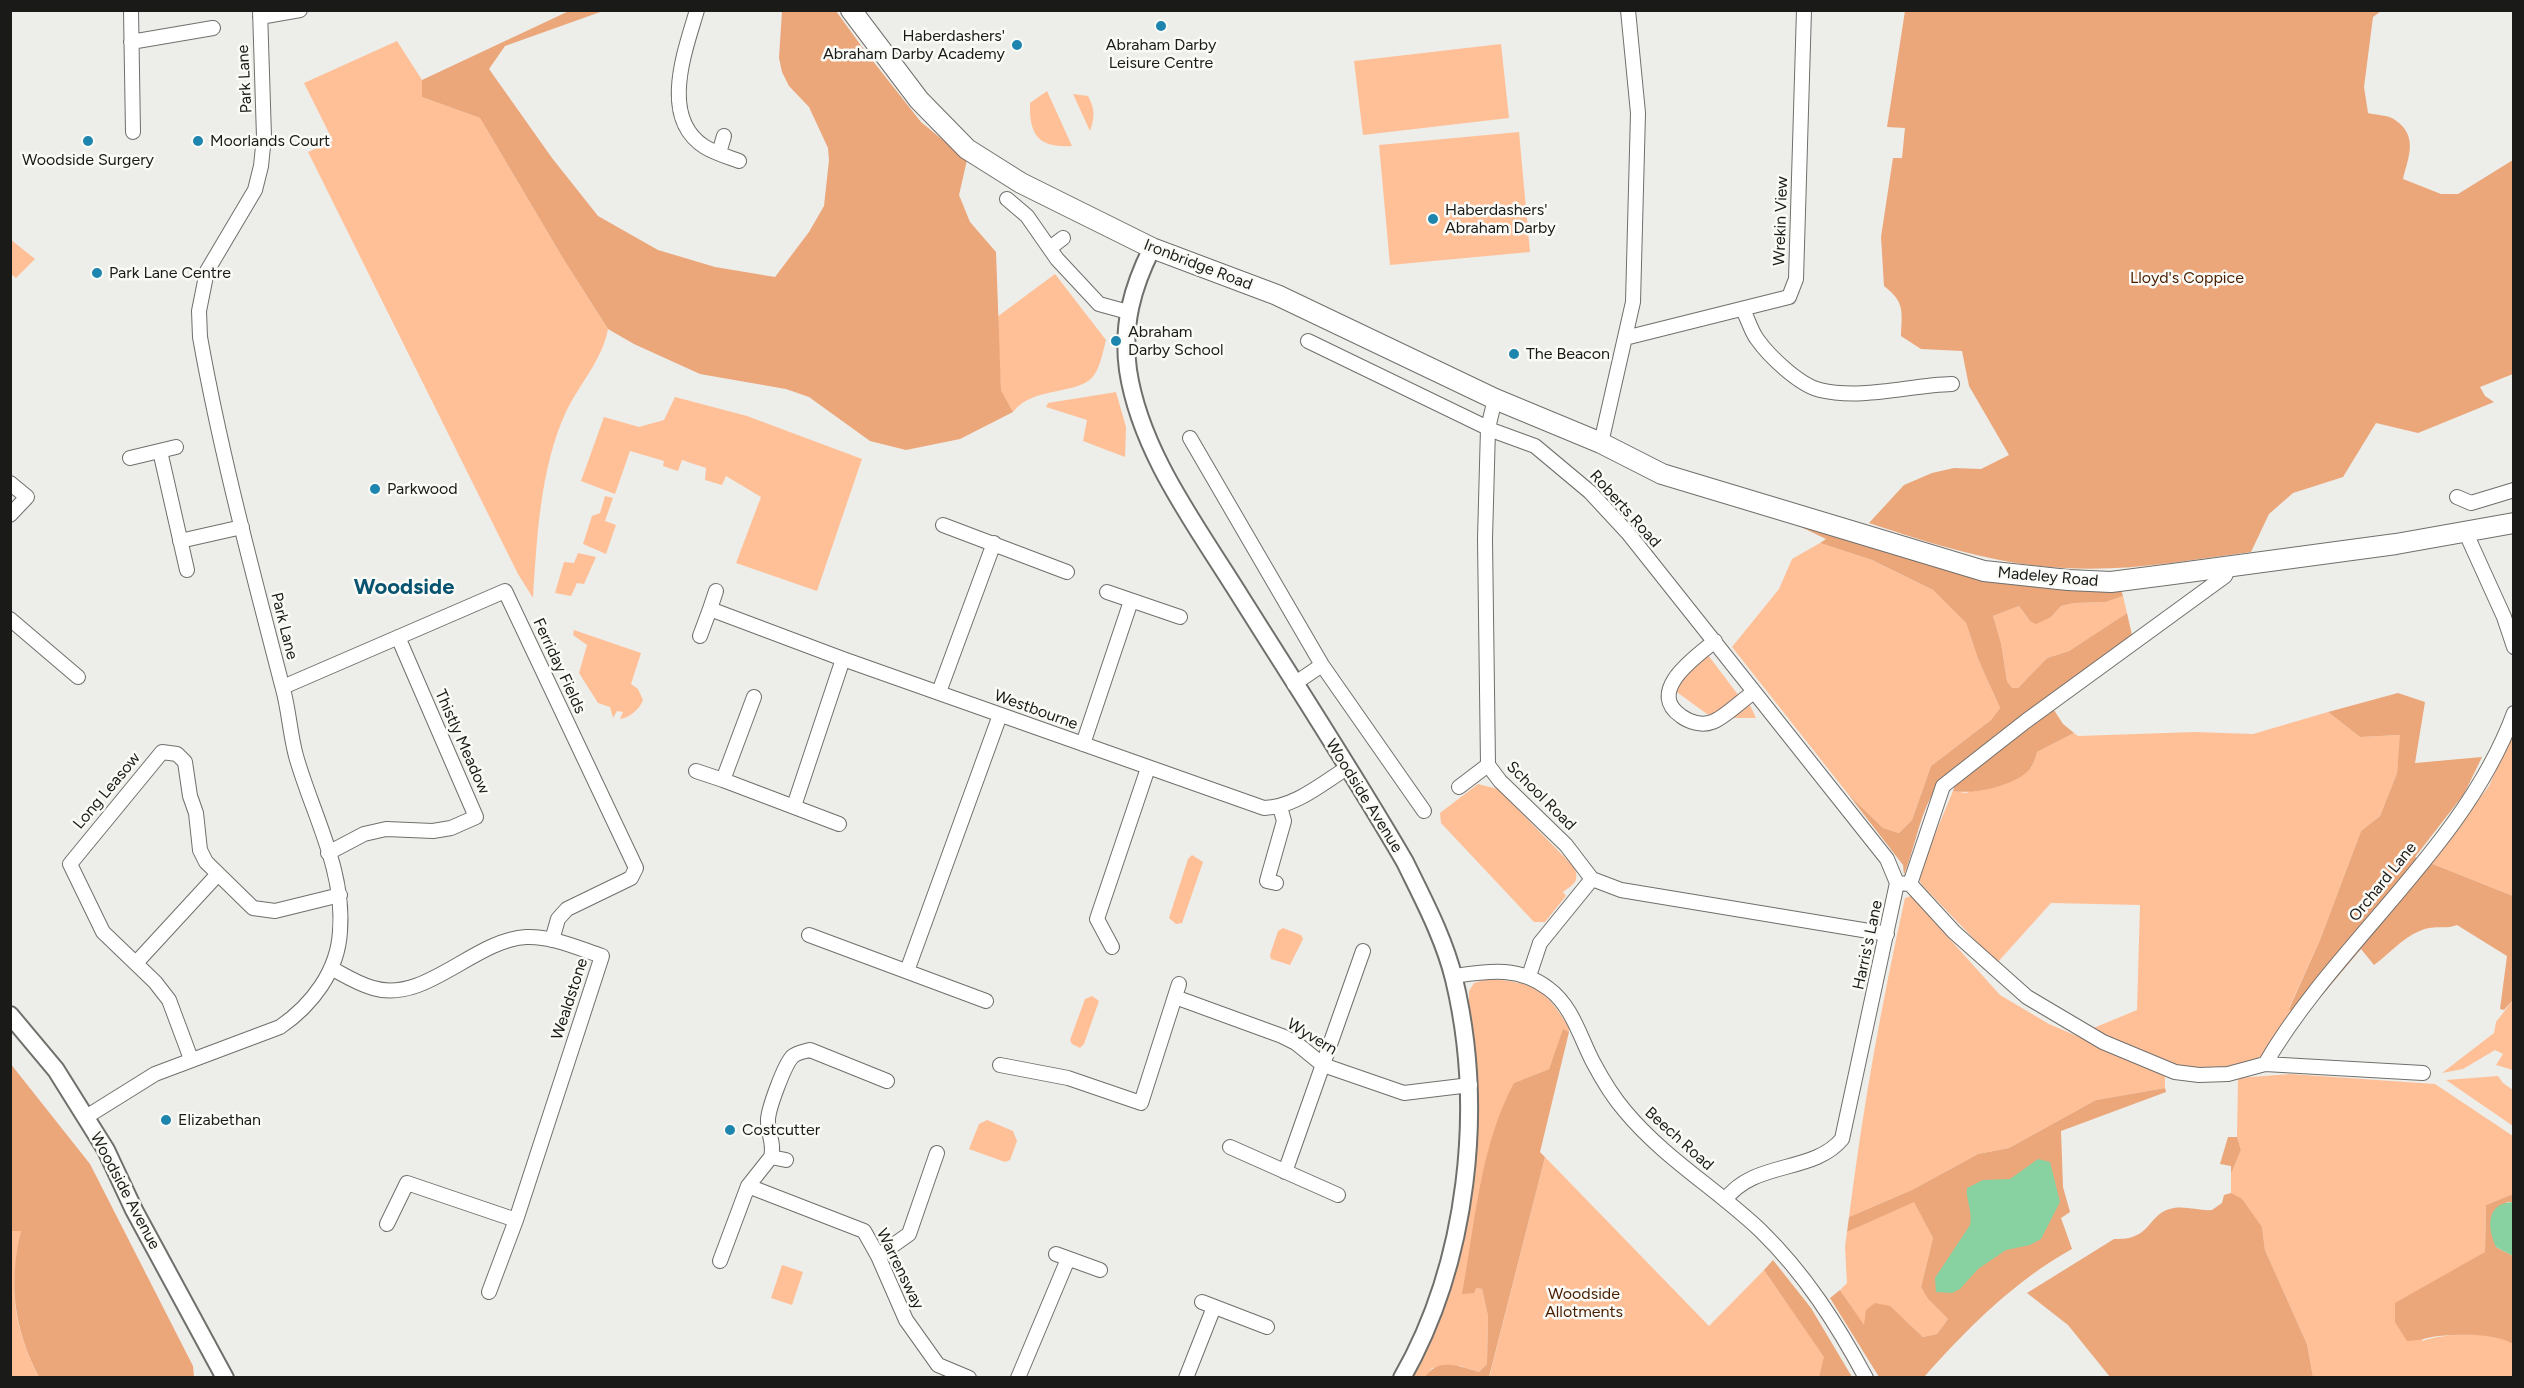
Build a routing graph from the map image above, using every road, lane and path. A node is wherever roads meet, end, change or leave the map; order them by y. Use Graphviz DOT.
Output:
graph roads {
  1 [pos="131,10"];
  2 [pos="300,10"];
  3 [pos="697,10"];
  4 [pos="851,10"];
  5 [pos="1628,10"];
  6 [pos="1804,10"];
  7 [pos="260,14"];
  8 [pos="213,28"];
  9 [pos="131,42"];
  10 [pos="133,132"];
  11 [pos="724,136"];
  12 [pos="719,153"];
  13 [pos="739,161"];
  14 [pos="1007,199"];
  15 [pos="1063,238"];
  16 [pos="1050,248"];
  17 [pos="1152,248"];
  18 [pos="1743,310"];
  19 [pos="1128,312"];
  20 [pos="1625,338"];
  21 [pos="1308,341"];
  22 [pos="1952,384"];
  23 [pos="1495,399"];
  24 [pos="1488,428"];
  25 [pos="1190,438"];
  26 [pos="1601,443"];
  27 [pos="176,447"];
  28 [pos="159,451"];
  29 [pos="130,458"];
  30 [pos="10,483"];
  31 [pos="2514,490"];
  32 [pos="2457,497"];
  33 [pos="10,515"];
  34 [pos="2514,523"];
  35 [pos="943,525"];
  36 [pos="242,527"];
  37 [pos="2465,531"];
  38 [pos="180,541"];
  39 [pos="994,543"];
  40 [pos="2230,565"];
  41 [pos="187,570"];
  42 [pos="1067,572"];
  43 [pos="716,591"];
  44 [pos="1107,592"];
  45 [pos="1131,601"];
  46 [pos="710,609"];
  47 [pos="1180,617"];
  48 [pos="10,619"];
  49 [pos="700,636"];
  50 [pos="398,637"];
  51 [pos="1715,641"];
  52 [pos="2514,647"];
  53 [pos="843,659"];
  54 [pos="1322,664"];
  55 [pos="78,677"];
  56 [pos="1294,684"];
  57 [pos="283,687"];
  58 [pos="1754,692"];
  59 [pos="939,693"];
  60 [pos="754,697"];
  61 [pos="2514,713"];
  62 [pos="1000,715"];
  63 [pos="1083,744"];
  64 [pos="1488,765"];
  65 [pos="1148,768"];
  66 [pos="1347,768"];
  67 [pos="696,771"];
  68 [pos="723,780"];
  69 [pos="1459,787"];
  70 [pos="794,806"];
  71 [pos="1280,807"];
  72 [pos="1424,812"];
  73 [pos="839,824"];
  74 [pos="328,853"];
  75 [pos="218,874"];
  76 [pos="1592,879"];
  77 [pos="1276,883"];
  78 [pos="1903,883"];
  79 [pos="340,895"];
  80 [pos="1887,934"];
  81 [pos="809,935"];
  82 [pos="552,940"];
  83 [pos="1112,947"];
  84 [pos="1363,951"];
  85 [pos="136,963"];
  86 [pos="331,969"];
  87 [pos="907,971"];
  88 [pos="1454,976"];
  89 [pos="1529,976"];
  90 [pos="986,1000"];
  91 [pos="10,1015"];
  92 [pos="191,1059"];
  93 [pos="2265,1064"];
  94 [pos="1000,1065"];
  95 [pos="1323,1065"];
  96 [pos="2423,1074"];
  97 [pos="887,1081"];
  98 [pos="1470,1085"];
  99 [pos="86,1117"];
  100 [pos="1230,1147"];
  101 [pos="937,1153"];
  102 [pos="771,1157"];
  103 [pos="786,1160"];
  104 [pos="1285,1172"];
  105 [pos="748,1186"];
  106 [pos="1338,1195"];
  107 [pos="1725,1200"];
  108 [pos="516,1220"];
  109 [pos="387,1224"];
  110 [pos="878,1256"];
  111 [pos="720,1261"];
  112 [pos="1100,1270"];
  113 [pos="489,1292"];
  114 [pos="1267,1327"];
  115 [pos="225,1377"];
  116 [pos="969,1377"];
  117 [pos="1018,1377"];
  118 [pos="1186,1377"];
  119 [pos="1402,1377"];
  120 [pos="1866,1377"];
  1 -- 9 [label="street"];
  2 -- 7 [label="street"];
  3 -- 12 [label="street"];
  4 -- 17 [label="main road, Ironbridge Road"];
  5 -- 20 [label="street"];
  6 -- 18 [label="street, Wrekin View"];
  7 -- 36 [label="street, Park Lane"];
  8 -- 9 [label="street"];
  9 -- 10 [label="street"];
  11 -- 12 [label="street"];
  12 -- 13 [label="street"];
  14 -- 16 [label="street"];
  15 -- 16 [label="street"];
  16 -- 19 [label="street"];
  17 -- 19 [label="street, Woodside Avenue"];
  17 -- 23 [label="main road, Ironbridge Road"];
  18 -- 20 [label="street, Wrekin View"];
  18 -- 22 [label="street"];
  19 -- 56 [label="street, Woodside Avenue"];
  20 -- 26 [label="street"];
  21 -- 24 [label="street"];
  23 -- 24 [label="street, School Road"];
  23 -- 26 [label="main road, Ironbridge Road"];
  24 -- 51 [label="street, Roberts Road"];
  24 -- 64 [label="street, School Road"];
  25 -- 54 [label="street"];
  26 -- 40 [label="main road, Madeley Road"];
  27 -- 28 [label="street"];
  28 -- 29 [label="street"];
  28 -- 38 [label="street"];
  30 -- 33 [label="street"];
  31 -- 32 [label="street"];
  34 -- 37 [label="main road, Madeley Road"];
  35 -- 39 [label="street"];
  36 -- 38 [label="street"];
  36 -- 57 [label="street, Park Lane"];
  37 -- 40 [label="main road, Madeley Road"];
  37 -- 52 [label="street"];
  38 -- 41 [label="street"];
  39 -- 42 [label="street"];
  39 -- 59 [label="street"];
  40 -- 78 [label="street, Harris's Lane"];
  43 -- 46 [label="street"];
  44 -- 45 [label="street"];
  45 -- 47 [label="street"];
  45 -- 63 [label="street"];
  46 -- 49 [label="street"];
  46 -- 53 [label="street, Westbourne"];
  48 -- 55 [label="street"];
  50 -- 57 [label="street, Ferriday Fields"];
  50 -- 74 [label="street, Thistly Meadow"];
  50 -- 82 [label="street, Ferriday Fields"];
  51 -- 58 [label="street, Roberts Road"];
  51 -- 58 [label="street"];
  53 -- 59 [label="street, Westbourne"];
  53 -- 70 [label="street"];
  54 -- 56 [label="street"];
  54 -- 72 [label="street"];
  56 -- 66 [label="street, Woodside Avenue"];
  57 -- 74 [label="street, Park Lane"];
  58 -- 78 [label="street, Roberts Road"];
  59 -- 62 [label="street, Westbourne"];
  60 -- 68 [label="street"];
  61 -- 93 [label="street, Orchard Lane"];
  62 -- 63 [label="street, Westbourne"];
  62 -- 87 [label="street"];
  63 -- 65 [label="street, Westbourne"];
  64 -- 69 [label="street"];
  64 -- 76 [label="street, School Road"];
  65 -- 71 [label="street, Westbourne"];
  65 -- 83 [label="street"];
  66 -- 71 [label="street"];
  66 -- 88 [label="street, Woodside Avenue"];
  67 -- 68 [label="street"];
  68 -- 70 [label="street"];
  70 -- 73 [label="street"];
  71 -- 77 [label="street"];
  74 -- 79 [label="street, Park Lane"];
  75 -- 79 [label="street, Long Leasow"];
  75 -- 85 [label="street"];
  75 -- 85 [label="street, Long Leasow"];
  76 -- 80 [label="street"];
  76 -- 89 [label="street"];
  78 -- 80 [label="street, Harris's Lane"];
  78 -- 93 [label="street"];
  79 -- 86 [label="street, Park Lane"];
  80 -- 107 [label="street, Harris's Lane"];
  81 -- 87 [label="street"];
  82 -- 86 [label="street, Wealdstone"];
  82 -- 108 [label="street, Wealdstone"];
  84 -- 95 [label="street"];
  85 -- 92 [label="street, Long Leasow"];
  86 -- 92 [label="street, Park Lane"];
  87 -- 90 [label="street"];
  88 -- 89 [label="street, Beech Road"];
  88 -- 98 [label="street, Woodside Avenue"];
  89 -- 107 [label="street, Beech Road"];
  91 -- 99 [label="street, Woodside Avenue"];
  92 -- 99 [label="street, Park Lane"];
  93 -- 96 [label="street"];
  94 -- 95 [label="street, Wyvern"];
  95 -- 98 [label="street, Wyvern"];
  95 -- 104 [label="street"];
  97 -- 102 [label="street"];
  98 -- 119 [label="street, Woodside Avenue"];
  99 -- 115 [label="street, Woodside Avenue"];
  100 -- 104 [label="street"];
  101 -- 110 [label="street"];
  102 -- 103 [label="street"];
  102 -- 105 [label="street"];
  104 -- 106 [label="street"];
  105 -- 110 [label="street, Warrensway"];
  105 -- 111 [label="street"];
  107 -- 120 [label="street, Beech Road"];
  108 -- 109 [label="street"];
  108 -- 113 [label="street, Wealdstone"];
  110 -- 116 [label="street, Warrensway"];
  112 -- 117 [label="street"];
  114 -- 118 [label="street"];
}
